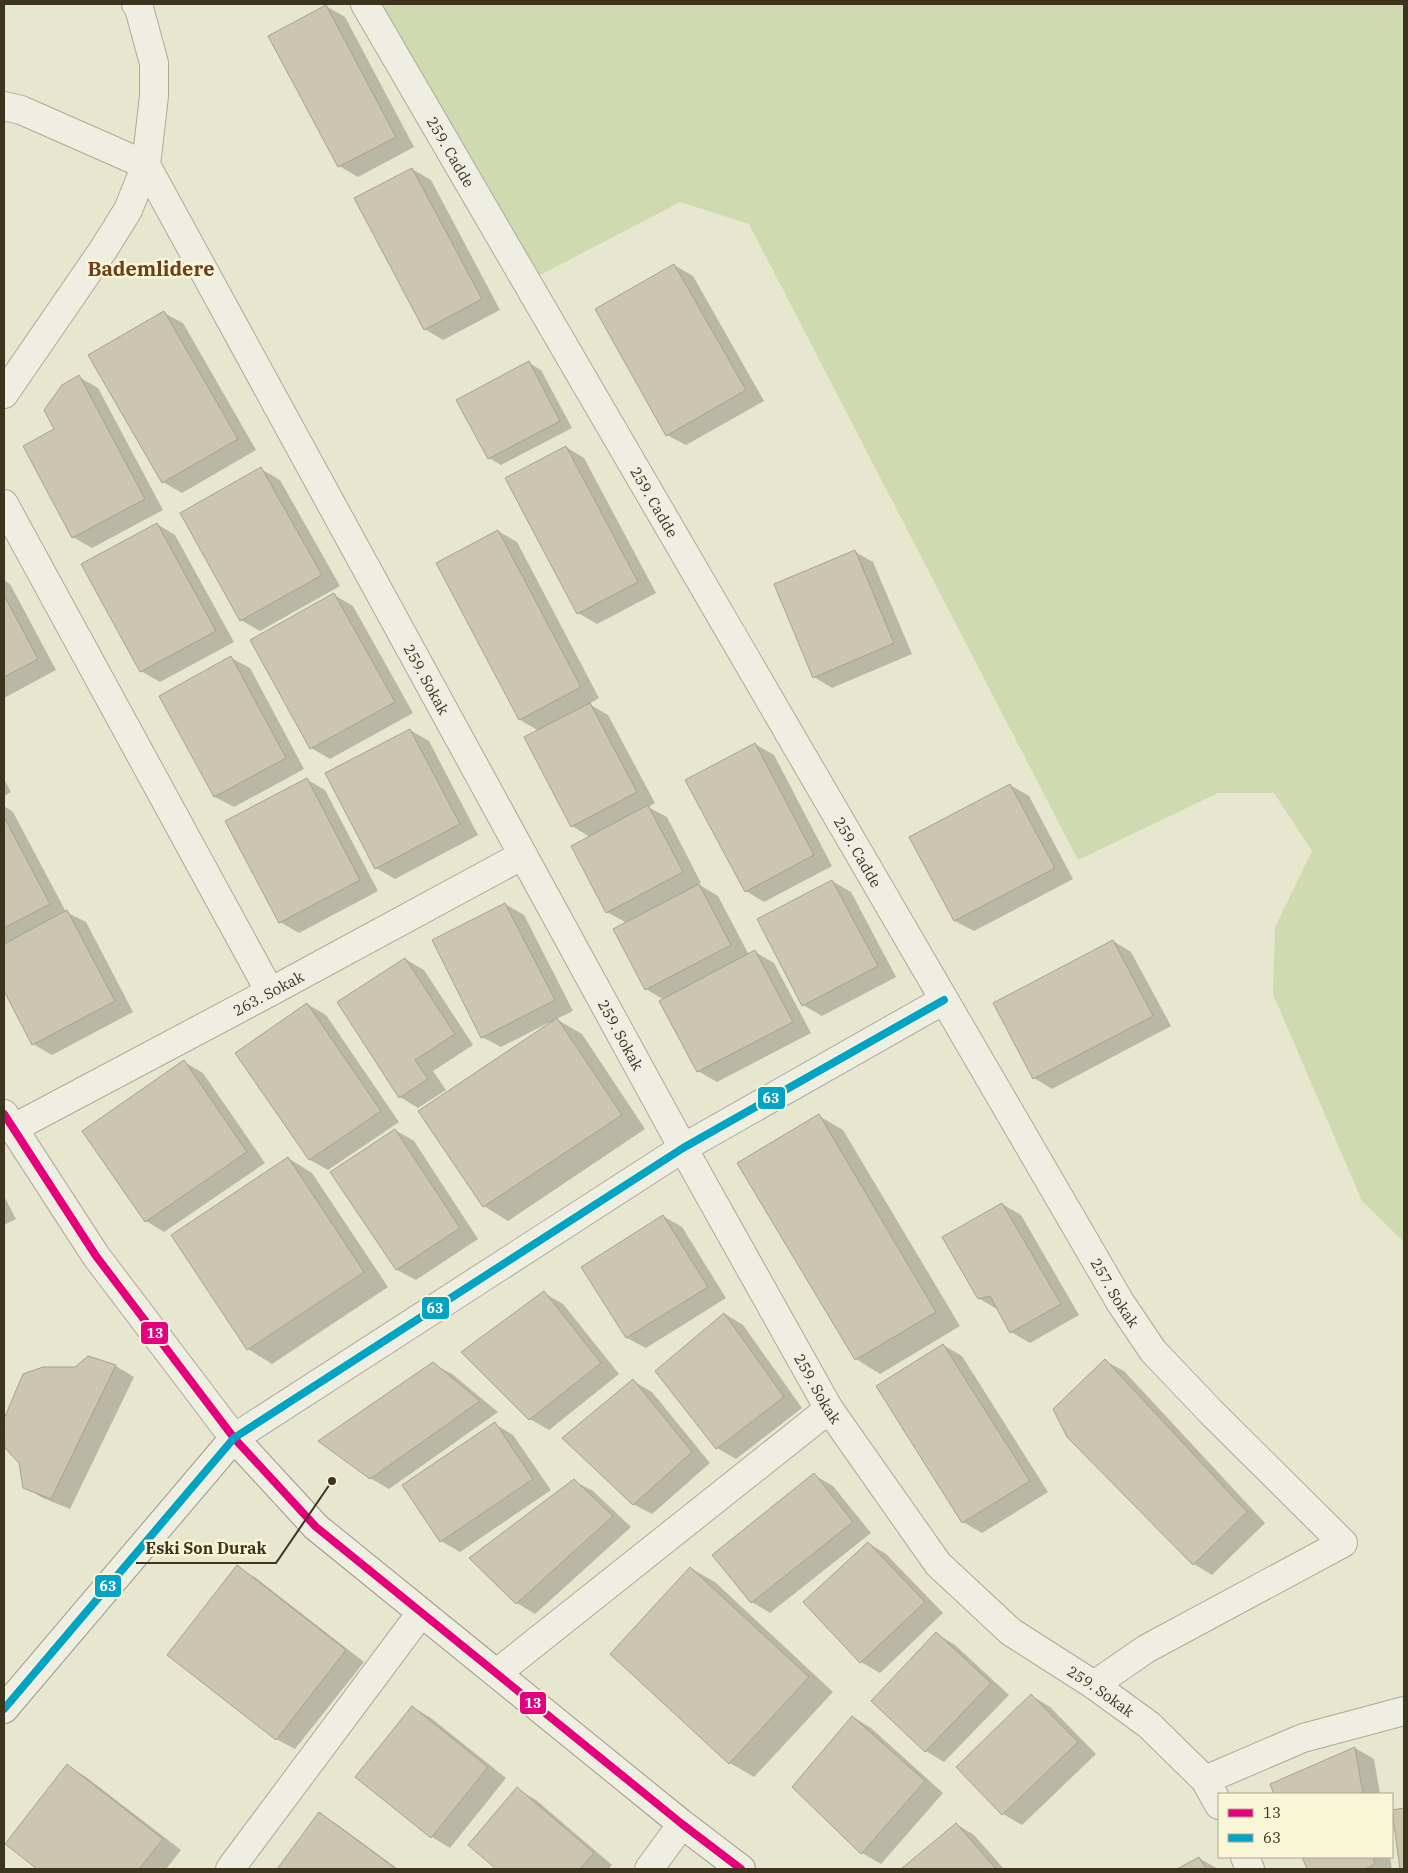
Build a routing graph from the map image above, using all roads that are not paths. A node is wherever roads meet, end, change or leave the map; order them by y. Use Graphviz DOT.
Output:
graph roads {
  1 [pos="136,4"];
  2 [pos="365,4"];
  3 [pos="4,106"];
  4 [pos="146,165"];
  5 [pos="4,394"];
  6 [pos="4,504"];
  7 [pos="523,855"];
  8 [pos="270,992"];
  9 [pos="944,1000"];
  10 [pos="8,1121"];
  11 [pos="682,1148"];
  12 [pos="829,1409"];
  13 [pos="234,1438"];
  14 [pos="420,1613"];
  15 [pos="497,1673"];
  16 [pos="1094,1685"];
  17 [pos="4,1709"];
  18 [pos="1404,1711"];
  19 [pos="1205,1780"];
  20 [pos="1218,1803"];
  21 [pos="682,1824"];
  22 [pos="230,1869"];
  23 [pos="649,1869"];
  24 [pos="741,1869"];
  1 -- 4 [label="street"];
  2 -- 9 [label="street, 259. Cadde"];
  3 -- 4 [label="street"];
  4 -- 5 [label="street"];
  4 -- 7 [label="street, 259. Sokak"];
  6 -- 8 [label="street"];
  7 -- 8 [label="street, 263. Sokak"];
  7 -- 11 [label="street, 259. Sokak"];
  8 -- 10 [label="street, 263. Sokak"];
  9 -- 11 [label="street"];
  9 -- 16 [label="street, 257. Sokak"];
  10 -- 13 [label="street"];
  11 -- 12 [label="street, 259. Sokak"];
  11 -- 13 [label="street"];
  12 -- 15 [label="street"];
  12 -- 16 [label="street, 259. Sokak"];
  13 -- 14 [label="street"];
  13 -- 17 [label="street"];
  14 -- 15 [label="street"];
  14 -- 22 [label="street"];
  15 -- 21 [label="street"];
  16 -- 19 [label="street, 259. Sokak"];
  18 -- 19 [label="street"];
  19 -- 20 [label="street, 259. Sokak"];
  21 -- 23 [label="street"];
  21 -- 24 [label="street"];
}
